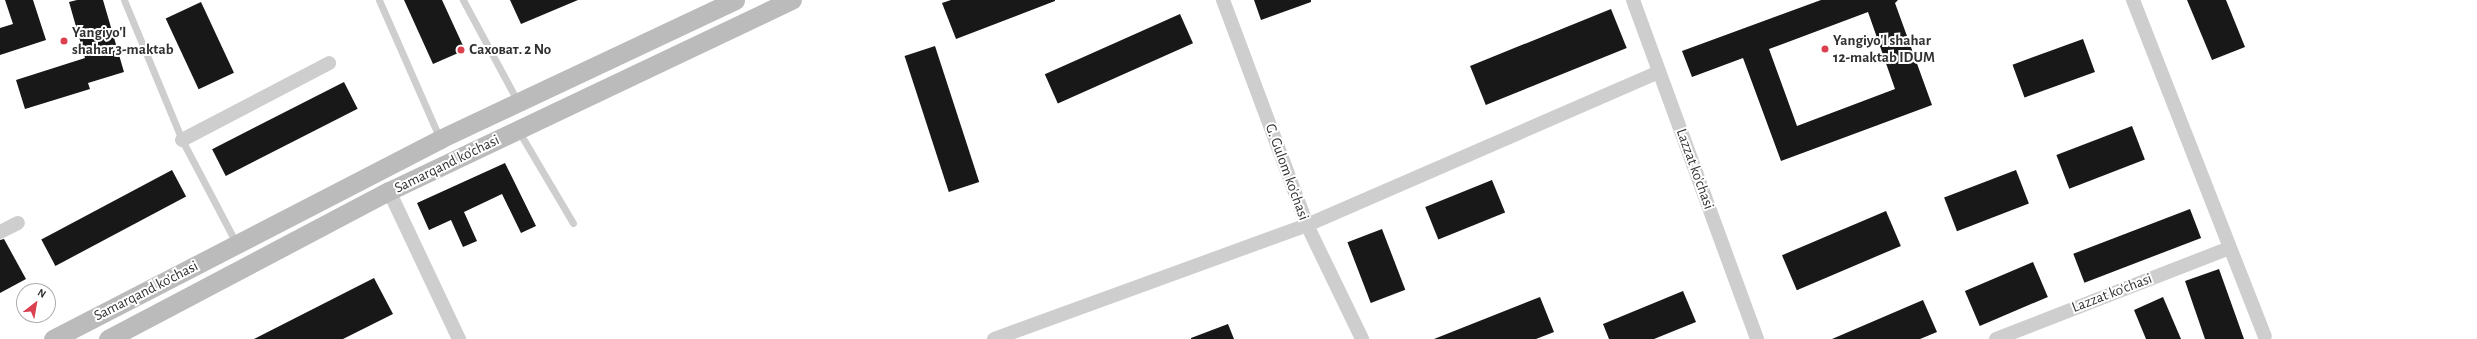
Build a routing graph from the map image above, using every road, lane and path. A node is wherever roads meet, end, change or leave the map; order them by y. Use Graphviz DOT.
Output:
graph roads {
  1 [pos="124,0"];
  2 [pos="379,0"];
  3 [pos="463,0"];
  4 [pos="735,0"];
  5 [pos="792,0"];
  6 [pos="1223,0"];
  7 [pos="1633,0"];
  8 [pos="2133,0"];
  9 [pos="329,63"];
  10 [pos="1659,72"];
  11 [pos="518,102"];
  12 [pos="518,130"];
  13 [pos="440,139"];
  14 [pos="182,140"];
  15 [pos="379,171"];
  16 [pos="389,191"];
  17 [pos="18,222"];
  18 [pos="573,223"];
  19 [pos="1307,225"];
  20 [pos="0,232"];
  21 [pos="237,244"];
  22 [pos="2229,248"];
  23 [pos="2265,336"];
  24 [pos="53,339"];
  25 [pos="108,339"];
  26 [pos="459,339"];
  27 [pos="994,339"];
  28 [pos="1362,339"];
  29 [pos="1757,339"];
  30 [pos="1996,339"];
  1 -- 14 [label="lane"];
  2 -- 13 [label="lane"];
  3 -- 11 [label="lane"];
  4 -- 11 [label="main road, Samarqand ko'chasi"];
  5 -- 12 [label="main road, Samarqand ko'chasi"];
  6 -- 19 [label="street, G. Gulom ko'chasi"];
  7 -- 10 [label="street, Lazzat ko'chasi"];
  8 -- 22 [label="street"];
  9 -- 14 [label="street"];
  10 -- 19 [label="street"];
  10 -- 29 [label="street, Lazzat ko'chasi"];
  11 -- 13 [label="main road, Samarqand ko'chasi"];
  12 -- 16 [label="main road, Samarqand ko'chasi"];
  12 -- 18 [label="lane"];
  13 -- 15 [label="main road, Samarqand ko'chasi"];
  14 -- 21 [label="lane"];
  15 -- 16 [label="main road"];
  15 -- 21 [label="main road, Samarqand ko'chasi"];
  16 -- 25 [label="main road, Samarqand ko'chasi"];
  16 -- 26 [label="street"];
  17 -- 20 [label="street"];
  19 -- 27 [label="street"];
  19 -- 28 [label="street, G. Gulom ko'chasi"];
  21 -- 24 [label="main road, Samarqand ko'chasi"];
  22 -- 23 [label="street"];
  22 -- 30 [label="street, Lazzat ko'chasi"];
}
